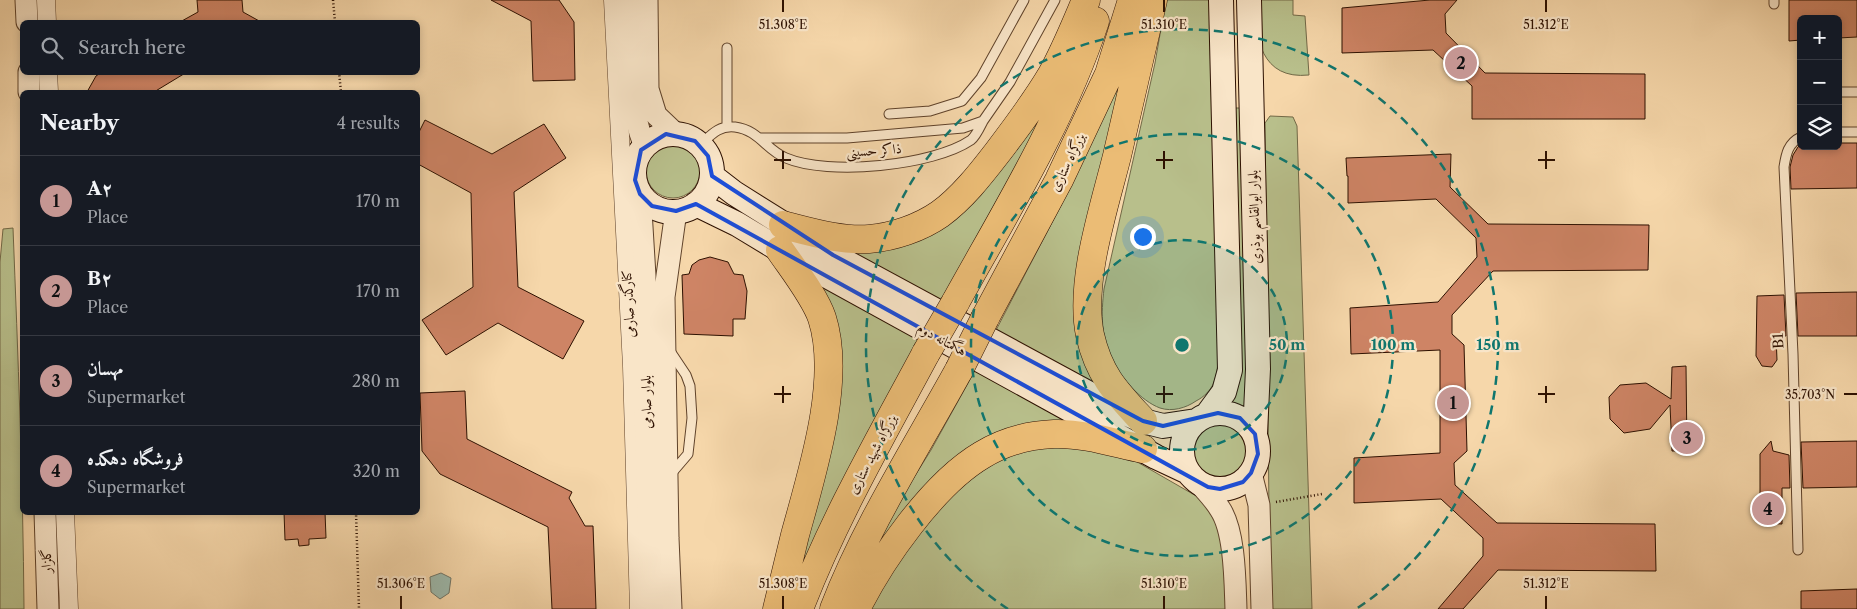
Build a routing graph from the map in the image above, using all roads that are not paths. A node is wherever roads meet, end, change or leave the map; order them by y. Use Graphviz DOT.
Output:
graph roads {
  1 [pos="26,0"];
  2 [pos="46,0"];
  3 [pos="613,0"];
  4 [pos="627,0"];
  5 [pos="647,0"];
  6 [pos="1024,0"];
  7 [pos="1055,0"];
  8 [pos="1086,0"];
  9 [pos="1101,0"];
  10 [pos="1132,0"];
  11 [pos="1153,0"];
  12 [pos="1221,0"];
  13 [pos="1249,0"];
  14 [pos="27,20"];
  15 [pos="47,20"];
  16 [pos="727,48"];
  17 [pos="29,75"];
  18 [pos="48,75"];
  19 [pos="1237,82"];
  20 [pos="30,90"];
  21 [pos="49,90"];
  22 [pos="1842,92"];
  23 [pos="1857,92"];
  24 [pos="889,114"];
  25 [pos="983,121"];
  26 [pos="727,126"];
  27 [pos="1842,132"];
  28 [pos="1857,132"];
  29 [pos="676,134"];
  30 [pos="761,138"];
  31 [pos="1797,139"];
  32 [pos="700,145"];
  33 [pos="644,147"];
  34 [pos="712,176"];
  35 [pos="632,181"];
  36 [pos="686,208"];
  37 [pos="782,238"];
  38 [pos="1202,418"];
  39 [pos="1143,421"];
  40 [pos="1255,434"];
  41 [pos="1143,449"];
  42 [pos="1251,473"];
  43 [pos="1193,477"];
  44 [pos="45,515"];
  45 [pos="65,515"];
  46 [pos="1798,550"];
  47 [pos="652,568"];
  48 [pos="48,609"];
  49 [pos="69,609"];
  50 [pos="639,609"];
  51 [pos="651,609"];
  52 [pos="671,609"];
  53 [pos="777,609"];
  54 [pos="799,609"];
  55 [pos="834,609"];
  56 [pos="856,609"];
  57 [pos="1236,609"];
  58 [pos="1262,609"];
  1 -- 14 [label="street"];
  2 -- 15 [label="street"];
  3 -- 35 [label="street"];
  4 -- 33 [label="street"];
  5 -- 29 [label="street"];
  6 -- 24 [label="lane"];
  7 -- 25 [label="lane, ذاکر حسینی"];
  8 -- 37 [label="highway"];
  9 -- 54 [label="highway, بزرگراه شهید ستاری, bridge"];
  10 -- 55 [label="highway, بزرگراه ستاری, bridge"];
  11 -- 39 [label="highway"];
  12 -- 19 [label="main road, بلوار ابوالقاسم بوذری"];
  13 -- 19 [label="main road, بلوار ابوالقاسم بوذری"];
  16 -- 26 [label="lane"];
  17 -- 20 [label="street"];
  18 -- 21 [label="street"];
  19 -- 38 [label="main road, بلوار ابوالقاسم بوذری"];
  19 -- 40 [label="main road, بلوار ابوالقاسم بوذری"];
  22 -- 23 [label="lane"];
  25 -- 30 [label="lane, ذاکر حسینی"];
  25 -- 30 [label="lane, ذاکر حسینی"];
  26 -- 30 [label="lane, ذاکر حسینی"];
  26 -- 32 [label="lane"];
  27 -- 28 [label="lane"];
  29 -- 32 [label="main road"];
  29 -- 33 [label="main road"];
  31 -- 46 [label="lane, B1"];
  32 -- 34 [label="main road"];
  33 -- 35 [label="main road"];
  34 -- 36 [label="main road"];
  34 -- 37 [label="main road, هگمتانه دوم"];
  35 -- 36 [label="main road"];
  35 -- 47 [label="street, بلوار صارمی"];
  36 -- 37 [label="main road, هگمتانه دوم"];
  36 -- 47 [label="street, بلوار صارمی"];
  37 -- 39 [label="main road, هگمتانه دوم"];
  37 -- 41 [label="main road, هگمتانه دوم"];
  37 -- 53 [label="highway"];
  38 -- 39 [label="main road, هگمتانه دوم"];
  38 -- 40 [label="main road"];
  38 -- 43 [label="main road"];
  40 -- 42 [label="main road"];
  41 -- 43 [label="main road, هگمتانه دوم"];
  41 -- 56 [label="highway"];
  42 -- 43 [label="main road"];
  42 -- 58 [label="street"];
  43 -- 57 [label="street"];
  44 -- 48 [label="street, گلزار"];
  45 -- 49 [label="street"];
  47 -- 50 [label="street"];
  47 -- 51 [label="street, بلوار صارمی"];
  47 -- 52 [label="street, بلوار صارمی"];
}
